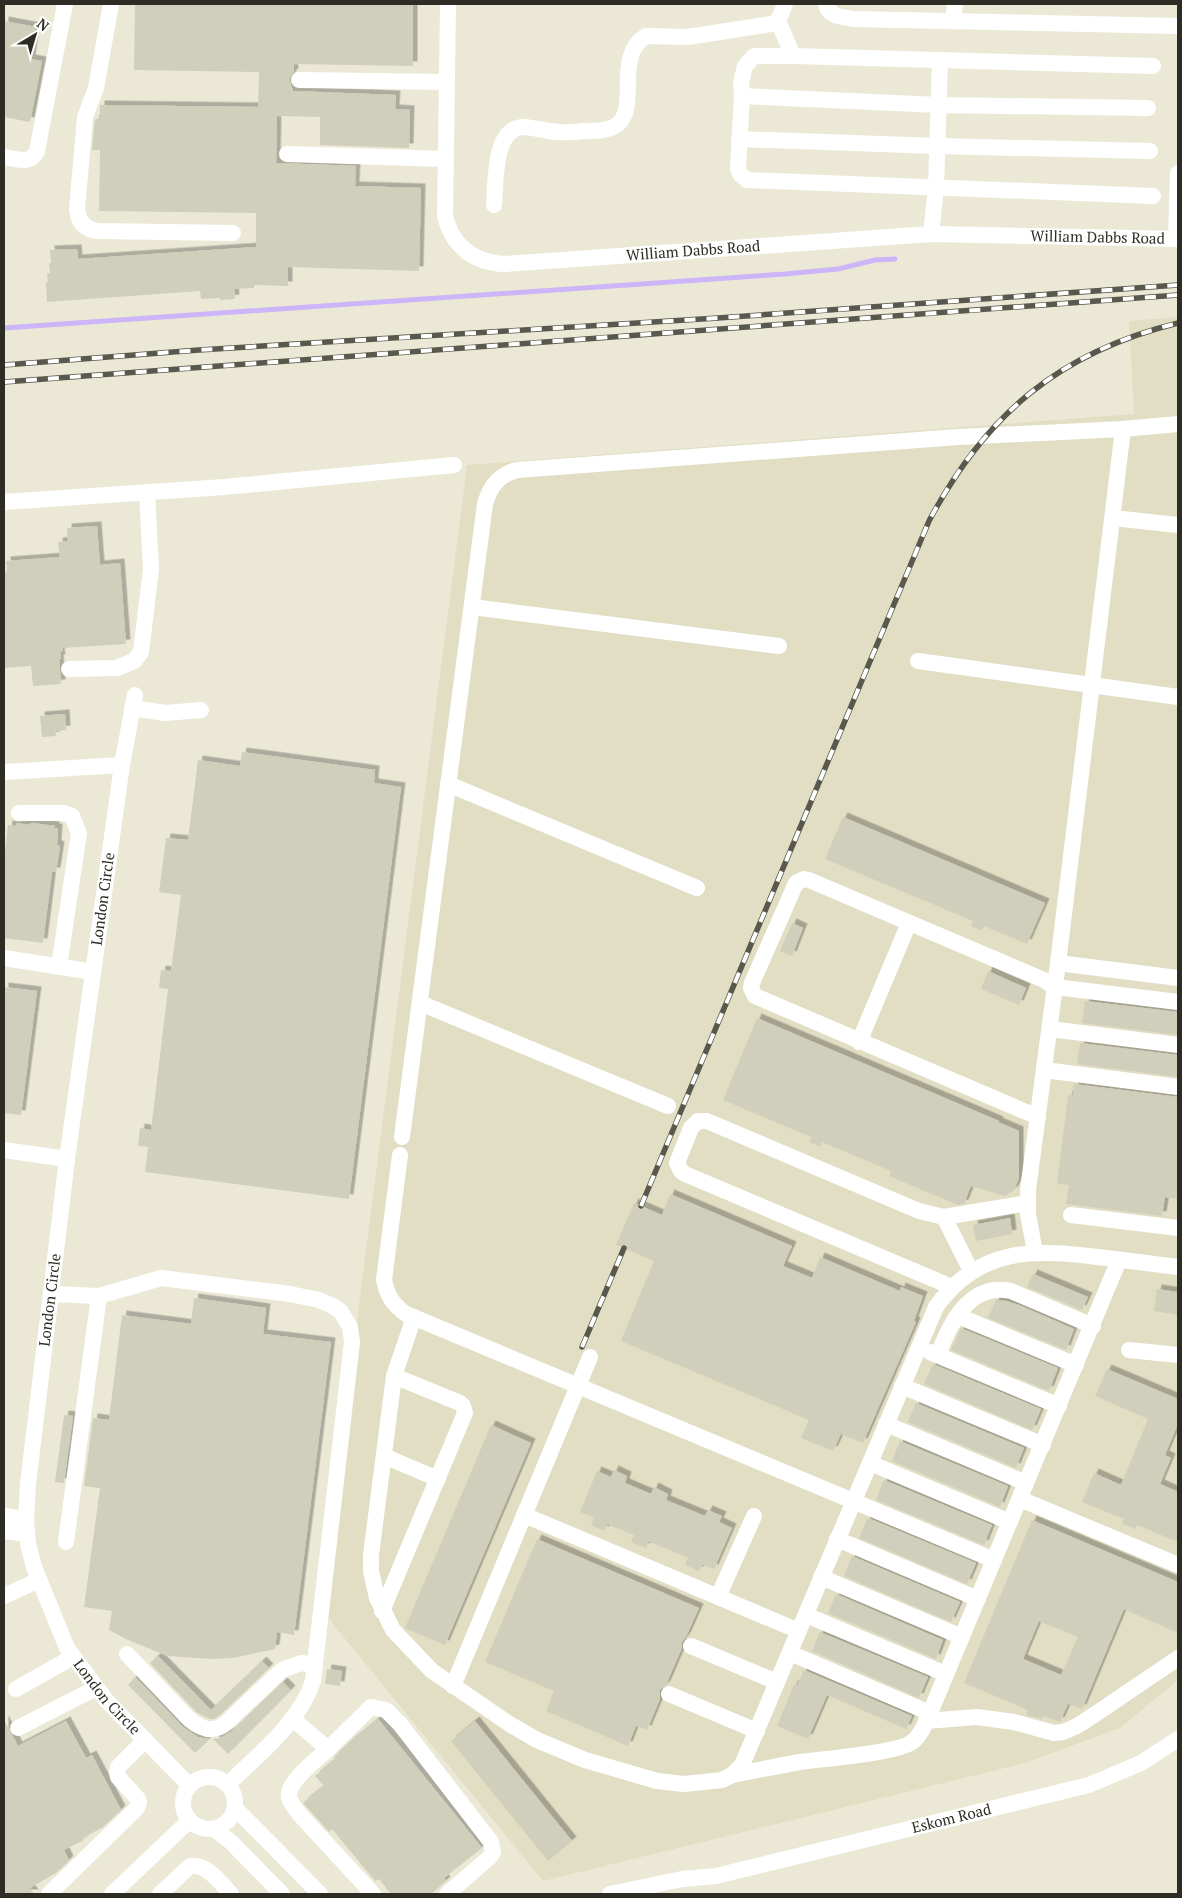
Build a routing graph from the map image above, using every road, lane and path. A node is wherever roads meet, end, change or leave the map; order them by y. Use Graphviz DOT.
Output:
graph roads {
  1 [pos="65,4"];
  2 [pos="111,4"];
  3 [pos="448,4"];
  4 [pos="785,4"];
  5 [pos="826,4"];
  6 [pos="955,4"];
  7 [pos="778,21"];
  8 [pos="953,21"];
  9 [pos="1178,26"];
  10 [pos="793,56"];
  11 [pos="940,60"];
  12 [pos="1153,66"];
  13 [pos="298,80"];
  14 [pos="447,82"];
  15 [pos="742,96"];
  16 [pos="938,105"];
  17 [pos="1148,108"];
  18 [pos="739,139"];
  19 [pos="937,146"];
  20 [pos="1150,150"];
  21 [pos="287,154"];
  22 [pos="4,157"];
  23 [pos="446,159"];
  24 [pos="1178,174"];
  25 [pos="936,187"];
  26 [pos="1153,196"];
  27 [pos="494,205"];
  28 [pos="233,233"];
  29 [pos="931,234"];
  30 [pos="1177,238"];
  31 [pos="1178,424"];
  32 [pos="1123,429"];
  33 [pos="454,465"];
  34 [pos="147,492"];
  35 [pos="4,502"];
  36 [pos="1113,518"];
  37 [pos="1178,526"];
  38 [pos="472,606"];
  39 [pos="779,646"];
  40 [pos="918,661"];
  41 [pos="68,669"];
  42 [pos="1093,684"];
  43 [pos="1178,697"];
  44 [pos="202,710"];
  45 [pos="122,765"];
  46 [pos="4,772"];
  47 [pos="448,784"];
  48 [pos="19,813"];
  49 [pos="697,888"];
  50 [pos="909,923"];
  51 [pos="4,958"];
  52 [pos="1058,963"];
  53 [pos="59,966"];
  54 [pos="93,972"];
  55 [pos="1178,978"];
  56 [pos="1055,987"];
  57 [pos="1178,1002"];
  58 [pos="420,1003"];
  59 [pos="1050,1029"];
  60 [pos="859,1042"];
  61 [pos="1178,1046"];
  62 [pos="1044,1070"];
  63 [pos="1178,1087"];
  64 [pos="668,1106"];
  65 [pos="1038,1117"];
  66 [pos="402,1137"];
  67 [pos="4,1150"];
  68 [pos="400,1156"];
  69 [pos="67,1159"];
  70 [pos="1027,1203"];
  71 [pos="1071,1215"];
  72 [pos="944,1217"];
  73 [pos="1178,1228"];
  74 [pos="1035,1252"];
  75 [pos="1119,1260"];
  76 [pos="1178,1267"];
  77 [pos="971,1271"];
  78 [pos="952,1287"];
  79 [pos="51,1294"];
  80 [pos="99,1296"];
  81 [pos="958,1316"];
  82 [pos="414,1317"];
  83 [pos="1093,1326"];
  84 [pos="919,1347"];
  85 [pos="1129,1350"];
  86 [pos="938,1355"];
  87 [pos="1178,1355"];
  88 [pos="590,1357"];
  89 [pos="1076,1365"];
  90 [pos="394,1376"];
  91 [pos="577,1386"];
  92 [pos="902,1386"];
  93 [pos="1059,1406"];
  94 [pos="886,1424"];
  95 [pos="1043,1445"];
  96 [pos="384,1456"];
  97 [pos="870,1463"];
  98 [pos="438,1479"];
  99 [pos="1026,1483"];
  100 [pos="1020,1498"];
  101 [pos="854,1501"];
  102 [pos="524,1515"];
  103 [pos="4,1516"];
  104 [pos="754,1516"];
  105 [pos="1010,1522"];
  106 [pos="27,1527"];
  107 [pos="4,1531"];
  108 [pos="837,1539"];
  109 [pos="66,1542"];
  110 [pos="994,1560"];
  111 [pos="1178,1565"];
  112 [pos="822,1578"];
  113 [pos="39,1580"];
  114 [pos="4,1596"];
  115 [pos="718,1596"];
  116 [pos="978,1599"];
  117 [pos="382,1611"];
  118 [pos="806,1614"];
  119 [pos="799,1631"];
  120 [pos="962,1637"];
  121 [pos="691,1646"];
  122 [pos="790,1653"];
  123 [pos="127,1654"];
  124 [pos="73,1657"];
  125 [pos="1178,1658"];
  126 [pos="315,1665"];
  127 [pos="946,1674"];
  128 [pos="777,1682"];
  129 [pos="453,1686"];
  130 [pos="96,1688"];
  131 [pos="16,1689"];
  132 [pos="669,1694"];
  133 [pos="928,1717"];
  134 [pos="293,1719"];
  135 [pos="18,1728"];
  136 [pos="757,1731"];
  137 [pos="1178,1739"];
  138 [pos="144,1740"];
  139 [pos="328,1749"];
  140 [pos="732,1775"];
  141 [pos="228,1784"];
  142 [pos="188,1785"];
  143 [pos="235,1808"];
  144 [pos="189,1821"];
  145 [pos="214,1829"];
  146 [pos="716,1876"];
  147 [pos="49,1894"];
  148 [pos="112,1894"];
  149 [pos="160,1894"];
  150 [pos="231,1894"];
  151 [pos="282,1894"];
  152 [pos="320,1894"];
  153 [pos="374,1894"];
  154 [pos="447,1894"];
  155 [pos="610,1894"];
  156 [pos="664,1894"];
  1 -- 22 [label="street"];
  2 -- 28 [label="street"];
  3 -- 14 [label="street, William Dabbs Road"];
  4 -- 7 [label="street"];
  5 -- 8 [label="street"];
  6 -- 8 [label="street"];
  7 -- 10 [label="street"];
  7 -- 27 [label="street"];
  8 -- 9 [label="street"];
  10 -- 11 [label="street"];
  10 -- 15 [label="street"];
  11 -- 12 [label="street"];
  11 -- 16 [label="street"];
  13 -- 14 [label="street"];
  14 -- 23 [label="street, William Dabbs Road"];
  15 -- 16 [label="street"];
  15 -- 18 [label="street"];
  16 -- 17 [label="street"];
  16 -- 19 [label="street"];
  18 -- 19 [label="street"];
  18 -- 25 [label="street"];
  19 -- 20 [label="street"];
  19 -- 25 [label="street"];
  21 -- 23 [label="street"];
  23 -- 29 [label="street, William Dabbs Road"];
  24 -- 30 [label="street"];
  25 -- 26 [label="street"];
  25 -- 29 [label="street"];
  29 -- 30 [label="street, William Dabbs Road"];
  31 -- 32 [label="street"];
  32 -- 36 [label="street"];
  32 -- 38 [label="street"];
  33 -- 34 [label="street"];
  34 -- 35 [label="street"];
  34 -- 41 [label="street"];
  36 -- 37 [label="street"];
  36 -- 42 [label="street"];
  38 -- 39 [label="street"];
  38 -- 47 [label="street"];
  40 -- 42 [label="street"];
  42 -- 43 [label="street"];
  42 -- 52 [label="street"];
  44 -- 45 [label="street, London Circle"];
  45 -- 46 [label="street"];
  45 -- 54 [label="street, London Circle"];
  47 -- 49 [label="street"];
  47 -- 58 [label="street"];
  48 -- 53 [label="street"];
  50 -- 56 [label="street"];
  50 -- 60 [label="street"];
  50 -- 60 [label="street"];
  51 -- 53 [label="street"];
  52 -- 55 [label="street"];
  52 -- 56 [label="street"];
  53 -- 54 [label="street"];
  54 -- 69 [label="street, London Circle"];
  56 -- 57 [label="street"];
  56 -- 59 [label="street"];
  58 -- 64 [label="street"];
  58 -- 66 [label="street"];
  59 -- 61 [label="street"];
  59 -- 62 [label="street"];
  60 -- 65 [label="street"];
  62 -- 63 [label="street"];
  62 -- 65 [label="street"];
  65 -- 70 [label="street"];
  67 -- 69 [label="street"];
  68 -- 82 [label="street"];
  69 -- 79 [label="street, London Circle"];
  70 -- 72 [label="street"];
  70 -- 74 [label="street"];
  71 -- 73 [label="street"];
  72 -- 77 [label="street"];
  72 -- 78 [label="street"];
  74 -- 75 [label="street"];
  74 -- 77 [label="street"];
  75 -- 76 [label="street"];
  75 -- 83 [label="street"];
  77 -- 78 [label="street"];
  78 -- 84 [label="street"];
  79 -- 80 [label="street"];
  79 -- 106 [label="street, London Circle"];
  80 -- 109 [label="street"];
  80 -- 126 [label="street"];
  81 -- 83 [label="street"];
  81 -- 86 [label="street"];
  81 -- 89 [label="street"];
  82 -- 90 [label="street"];
  82 -- 91 [label="street"];
  83 -- 89 [label="street"];
  84 -- 86 [label="street"];
  84 -- 92 [label="street"];
  85 -- 87 [label="street"];
  86 -- 93 [label="street"];
  88 -- 91 [label="street"];
  89 -- 93 [label="street"];
  90 -- 96 [label="street"];
  90 -- 98 [label="street"];
  91 -- 101 [label="street"];
  91 -- 102 [label="street"];
  92 -- 94 [label="street"];
  92 -- 95 [label="street"];
  93 -- 95 [label="street"];
  94 -- 97 [label="street"];
  94 -- 99 [label="street"];
  95 -- 99 [label="street"];
  96 -- 98 [label="street"];
  96 -- 117 [label="street"];
  97 -- 101 [label="street"];
  97 -- 105 [label="street"];
  98 -- 117 [label="street"];
  99 -- 100 [label="street"];
  100 -- 105 [label="street"];
  100 -- 111 [label="street"];
  101 -- 108 [label="street"];
  101 -- 110 [label="street"];
  102 -- 115 [label="street"];
  102 -- 129 [label="street"];
  103 -- 106 [label="street"];
  104 -- 115 [label="street"];
  105 -- 110 [label="street"];
  106 -- 107 [label="street"];
  106 -- 113 [label="street, London Circle"];
  108 -- 112 [label="street"];
  108 -- 116 [label="street"];
  110 -- 116 [label="street"];
  112 -- 118 [label="street"];
  112 -- 120 [label="street"];
  113 -- 114 [label="street"];
  113 -- 124 [label="street, London Circle"];
  115 -- 119 [label="street"];
  116 -- 120 [label="street"];
  117 -- 129 [label="street"];
  118 -- 119 [label="street"];
  118 -- 127 [label="street"];
  119 -- 122 [label="street"];
  120 -- 127 [label="street"];
  121 -- 128 [label="street"];
  122 -- 128 [label="street"];
  122 -- 133 [label="street"];
  123 -- 126 [label="street"];
  124 -- 130 [label="street, London Circle"];
  124 -- 131 [label="street"];
  125 -- 133 [label="street"];
  126 -- 134 [label="street"];
  127 -- 133 [label="street"];
  128 -- 136 [label="street"];
  129 -- 140 [label="street"];
  130 -- 135 [label="street"];
  130 -- 138 [label="street, London Circle"];
  132 -- 136 [label="street"];
  133 -- 140 [label="street"];
  134 -- 139 [label="street"];
  134 -- 141 [label="street"];
  136 -- 140 [label="street"];
  137 -- 146 [label="street, Eskom Road"];
  138 -- 142 [label="street, London Circle"];
  138 -- 147 [label="street"];
  139 -- 153 [label="street"];
  139 -- 154 [label="street"];
  141 -- 142 [label="street"];
  141 -- 143 [label="street"];
  142 -- 144 [label="street"];
  143 -- 145 [label="street"];
  143 -- 152 [label="street"];
  144 -- 145 [label="street"];
  144 -- 148 [label="street"];
  145 -- 151 [label="street"];
  146 -- 155 [label="street, Eskom Road"];
  146 -- 156 [label="street, Eskom Road"];
  149 -- 150 [label="street"];
}
